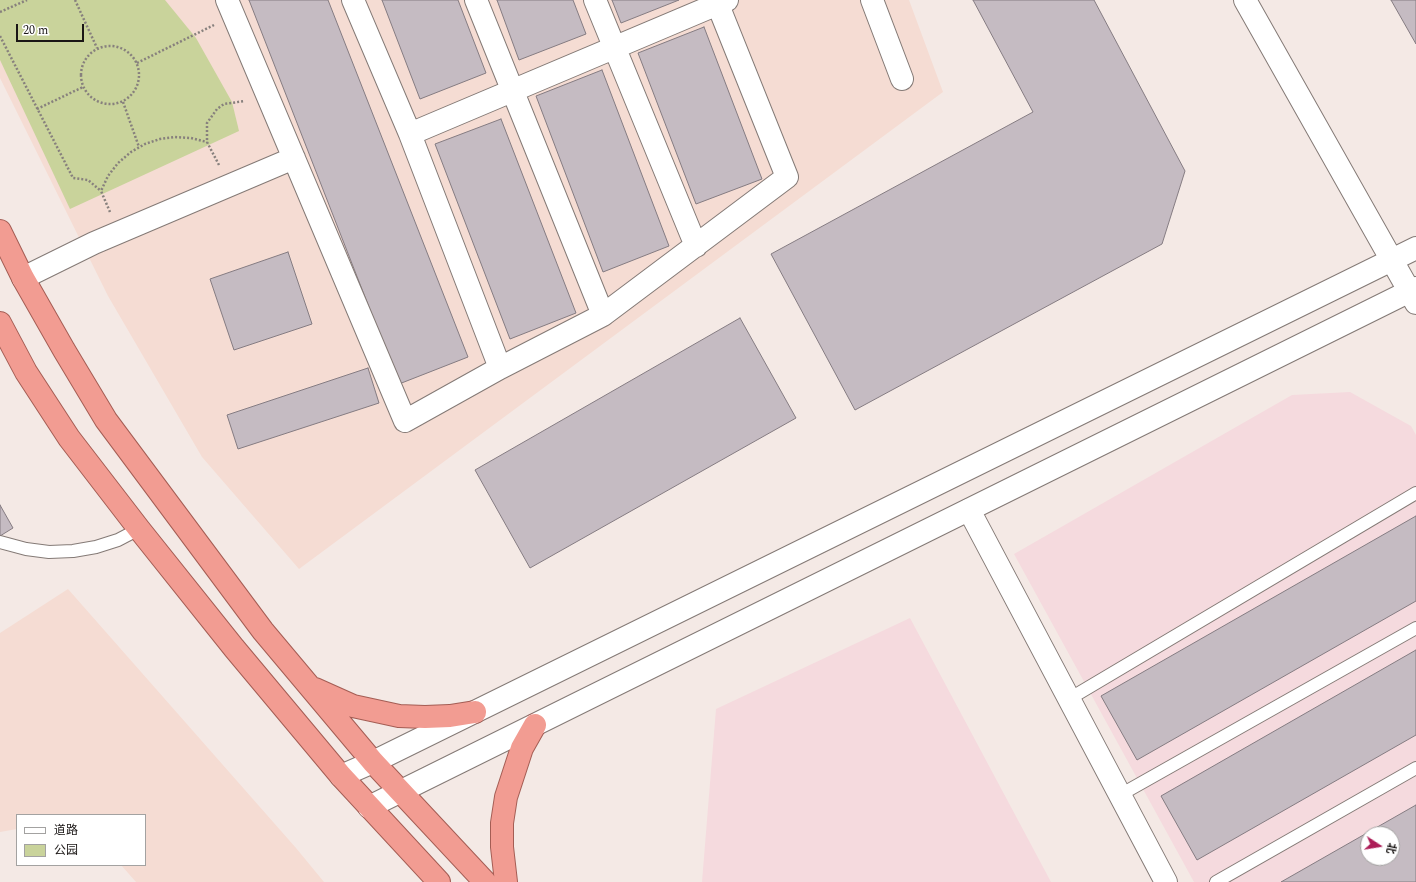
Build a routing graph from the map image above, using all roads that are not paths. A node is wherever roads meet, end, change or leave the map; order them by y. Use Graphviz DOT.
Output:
graph roads {
  1 [pos="353,0"];
  2 [pos="476,0"];
  3 [pos="595,0"];
  4 [pos="872,0"];
  5 [pos="1245,0"];
  6 [pos="720,1"];
  7 [pos="230,8"];
  8 [pos="614,48"];
  9 [pos="902,79"];
  10 [pos="513,91"];
  11 [pos="410,134"];
  12 [pos="294,158"];
  13 [pos="0,231"];
  14 [pos="696,246"];
  15 [pos="1416,248"];
  16 [pos="1392,259"];
  17 [pos="23,278"];
  18 [pos="1414,294"];
  19 [pos="603,315"];
  20 [pos="0,323"];
  21 [pos="500,368"];
  22 [pos="1416,494"];
  23 [pos="969,510"];
  24 [pos="139,529"];
  25 [pos="0,542"];
  26 [pos="1416,628"];
  27 [pos="310,686"];
  28 [pos="1069,699"];
  29 [pos="475,712"];
  30 [pos="535,725"];
  31 [pos="373,762"];
  32 [pos="1416,768"];
  33 [pos="341,776"];
  34 [pos="400,792"];
  35 [pos="1120,795"];
  36 [pos="369,807"];
  37 [pos="439,882"];
  38 [pos="485,882"];
  39 [pos="506,882"];
  40 [pos="1166,882"];
  41 [pos="1216,882"];
  1 -- 11 [label="street"];
  2 -- 10 [label="street"];
  3 -- 8 [label="street"];
  4 -- 9 [label="street"];
  5 -- 16 [label="street"];
  6 -- 8 [label="street"];
  6 -- 14 [label="street"];
  7 -- 12 [label="street"];
  8 -- 10 [label="street"];
  8 -- 14 [label="street"];
  10 -- 11 [label="street"];
  10 -- 19 [label="street"];
  11 -- 21 [label="street"];
  12 -- 17 [label="street"];
  12 -- 21 [label="street"];
  13 -- 17 [label="highway"];
  14 -- 19 [label="street"];
  15 -- 16 [label="street"];
  16 -- 18 [label="street"];
  16 -- 29 [label="street"];
  17 -- 27 [label="highway"];
  18 -- 23 [label="street"];
  19 -- 21 [label="street"];
  20 -- 24 [label="highway"];
  22 -- 28 [label="lane"];
  23 -- 28 [label="street"];
  23 -- 30 [label="street"];
  24 -- 25 [label="lane"];
  24 -- 33 [label="highway"];
  26 -- 35 [label="lane"];
  27 -- 29 [label="highway"];
  27 -- 31 [label="highway"];
  28 -- 35 [label="street"];
  29 -- 31 [label="street"];
  30 -- 34 [label="street"];
  30 -- 39 [label="highway"];
  31 -- 33 [label="street"];
  31 -- 34 [label="highway"];
  32 -- 41 [label="lane"];
  33 -- 36 [label="highway"];
  34 -- 36 [label="street"];
  34 -- 38 [label="highway"];
  35 -- 40 [label="street"];
  36 -- 37 [label="highway"];
}
